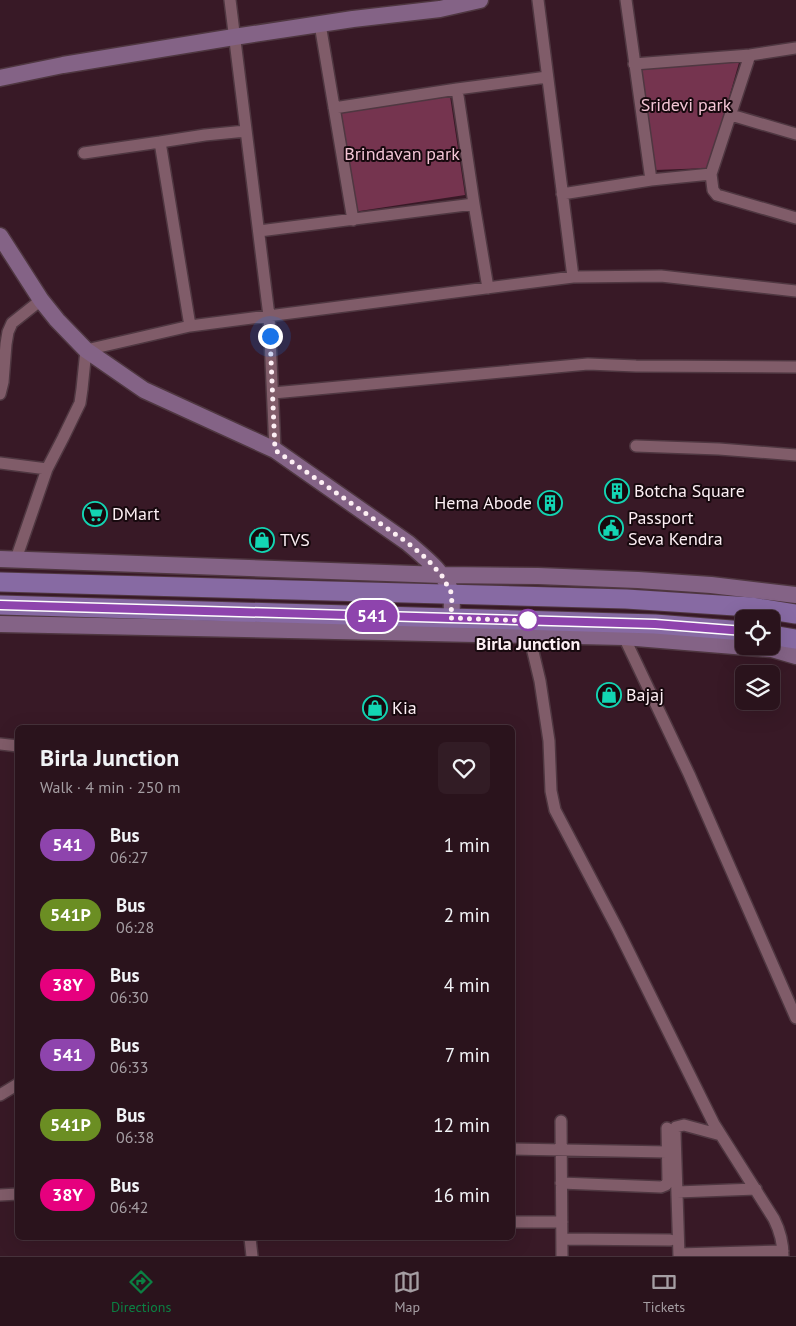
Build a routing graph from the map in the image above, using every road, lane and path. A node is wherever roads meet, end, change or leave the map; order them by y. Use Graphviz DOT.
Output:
graph roads {
  1 [pos="230,0"];
  2 [pos="480,0"];
  3 [pos="538,0"];
  4 [pos="626,0"];
  5 [pos="455,3"];
  6 [pos="320,24"];
  7 [pos="234,37"];
  8 [pos="796,48"];
  9 [pos="750,55"];
  10 [pos="634,64"];
  11 [pos="547,77"];
  12 [pos="0,78"];
  13 [pos="457,89"];
  14 [pos="334,108"];
  15 [pos="731,115"];
  16 [pos="246,131"];
  17 [pos="796,134"];
  18 [pos="160,142"];
  19 [pos="84,153"];
  20 [pos="711,174"];
  21 [pos="651,180"];
  22 [pos="562,194"];
  23 [pos="474,204"];
  24 [pos="796,218"];
  25 [pos="353,220"];
  26 [pos="259,231"];
  27 [pos="0,238"];
  28 [pos="573,277"];
  29 [pos="488,288"];
  30 [pos="796,291"];
  31 [pos="41,300"];
  32 [pos="269,316"];
  33 [pos="190,326"];
  34 [pos="86,350"];
  35 [pos="796,367"];
  36 [pos="273,393"];
  37 [pos="0,394"];
  38 [pos="636,446"];
  39 [pos="275,450"];
  40 [pos="796,455"];
  41 [pos="0,464"];
  42 [pos="47,469"];
  43 [pos="8,559"];
  44 [pos="442,576"];
  45 [pos="0,582"];
  46 [pos="452,594"];
  47 [pos="796,595"];
  48 [pos="0,605"];
  49 [pos="796,614"];
  50 [pos="0,624"];
  51 [pos="451,626"];
  52 [pos="735,630"];
  53 [pos="529,635"];
  54 [pos="780,636"];
  55 [pos="624,637"];
  56 [pos="796,639"];
  57 [pos="796,656"];
  58 [pos="0,744"];
  59 [pos="15,746"];
  60 [pos="796,1018"];
  61 [pos="15,1086"];
  62 [pos="0,1095"];
  63 [pos="561,1121"];
  64 [pos="667,1128"];
  65 [pos="721,1136"];
  66 [pos="515,1149"];
  67 [pos="562,1149"];
  68 [pos="667,1152"];
  69 [pos="561,1183"];
  70 [pos="756,1189"];
  71 [pos="677,1192"];
  72 [pos="15,1194"];
  73 [pos="0,1195"];
  74 [pos="515,1222"];
  75 [pos="562,1222"];
  76 [pos="562,1239"];
  77 [pos="250,1240"];
  78 [pos="670,1240"];
  79 [pos="783,1254"];
  80 [pos="679,1255"];
  81 [pos="252,1256"];
  82 [pos="562,1256"];
  1 -- 7 [label="street"];
  2 -- 5 [label="street"];
  3 -- 11 [label="street"];
  4 -- 10 [label="street"];
  5 -- 6 [label="street"];
  6 -- 7 [label="street"];
  6 -- 14 [label="street"];
  7 -- 12 [label="street"];
  7 -- 16 [label="street"];
  8 -- 9 [label="street"];
  9 -- 10 [label="street"];
  9 -- 15 [label="street"];
  10 -- 21 [label="street"];
  11 -- 13 [label="street"];
  11 -- 22 [label="street"];
  13 -- 14 [label="street"];
  13 -- 23 [label="street"];
  14 -- 25 [label="street"];
  15 -- 17 [label="street"];
  15 -- 20 [label="street"];
  16 -- 18 [label="street"];
  16 -- 26 [label="street"];
  18 -- 19 [label="street"];
  18 -- 33 [label="street"];
  20 -- 21 [label="street"];
  20 -- 24 [label="street"];
  21 -- 22 [label="street"];
  22 -- 28 [label="street"];
  23 -- 25 [label="street"];
  23 -- 29 [label="street"];
  25 -- 26 [label="street"];
  26 -- 32 [label="street"];
  27 -- 31 [label="street"];
  28 -- 29 [label="street"];
  28 -- 30 [label="street"];
  29 -- 32 [label="street"];
  31 -- 34 [label="street"];
  31 -- 37 [label="street"];
  32 -- 33 [label="street"];
  32 -- 36 [label="street"];
  33 -- 34 [label="street"];
  34 -- 39 [label="street"];
  34 -- 42 [label="street"];
  35 -- 36 [label="street"];
  36 -- 39 [label="street"];
  38 -- 40 [label="street"];
  39 -- 44 [label="street"];
  41 -- 42 [label="street"];
  42 -- 43 [label="street"];
  43 -- 44 [label="street"];
  44 -- 46 [label="street"];
  44 -- 47 [label="street"];
  45 -- 46 [label="main road"];
  46 -- 49 [label="main road"];
  46 -- 51 [label="street"];
  48 -- 51 [label="main road"];
  50 -- 51 [label="street"];
  51 -- 52 [label="main road"];
  51 -- 53 [label="street"];
  53 -- 55 [label="street"];
  53 -- 65 [label="street"];
  54 -- 56 [label="main road"];
  55 -- 57 [label="street"];
  55 -- 60 [label="street"];
  58 -- 59 [label="street"];
  61 -- 62 [label="street"];
  63 -- 67 [label="street"];
  64 -- 68 [label="street"];
  65 -- 70 [label="street"];
  65 -- 71 [label="street"];
  66 -- 67 [label="street"];
  67 -- 68 [label="street"];
  67 -- 69 [label="street"];
  68 -- 69 [label="street"];
  69 -- 75 [label="street"];
  70 -- 71 [label="street"];
  70 -- 79 [label="street"];
  71 -- 80 [label="street"];
  72 -- 73 [label="street"];
  74 -- 75 [label="street"];
  75 -- 76 [label="street"];
  76 -- 78 [label="street"];
  76 -- 82 [label="street"];
  77 -- 81 [label="street"];
  79 -- 80 [label="street"];
}
